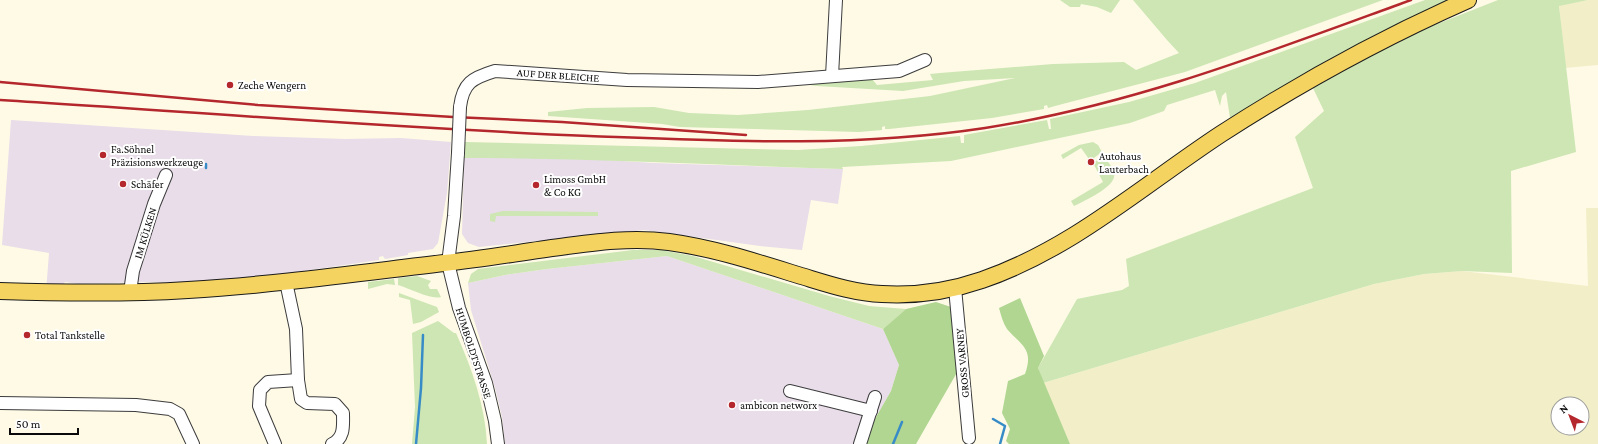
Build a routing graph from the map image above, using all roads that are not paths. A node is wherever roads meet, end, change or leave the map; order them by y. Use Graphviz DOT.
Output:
graph roads {
  1 [pos="836,0"];
  2 [pos="1468,0"];
  3 [pos="925,60"];
  4 [pos="832,76"];
  5 [pos="166,175"];
  6 [pos="448,263"];
  7 [pos="286,282"];
  8 [pos="955,288"];
  9 [pos="0,291"];
  10 [pos="130,292"];
  11 [pos="298,380"];
  12 [pos="790,391"];
  13 [pos="875,398"];
  14 [pos="0,403"];
  15 [pos="871,411"];
  16 [pos="969,438"];
  17 [pos="193,444"];
  18 [pos="275,444"];
  19 [pos="332,444"];
  20 [pos="498,444"];
  21 [pos="860,444"];
  1 -- 4 [label="street"];
  2 -- 8 [label="main road"];
  3 -- 4 [label="street, AUF DER BLEICHE"];
  4 -- 6 [label="street, AUF DER BLEICHE, bridge"];
  5 -- 10 [label="street, IM KÜLKEN"];
  6 -- 7 [label="main road"];
  6 -- 8 [label="main road"];
  6 -- 20 [label="street, HUMBOLDTSTRASSE"];
  7 -- 10 [label="main road"];
  7 -- 11 [label="street"];
  8 -- 16 [label="street, GROSS VARNEY"];
  9 -- 10 [label="main road"];
  11 -- 18 [label="street"];
  11 -- 19 [label="street"];
  12 -- 15 [label="street"];
  13 -- 15 [label="street"];
  14 -- 17 [label="street"];
  15 -- 21 [label="street"];
}
